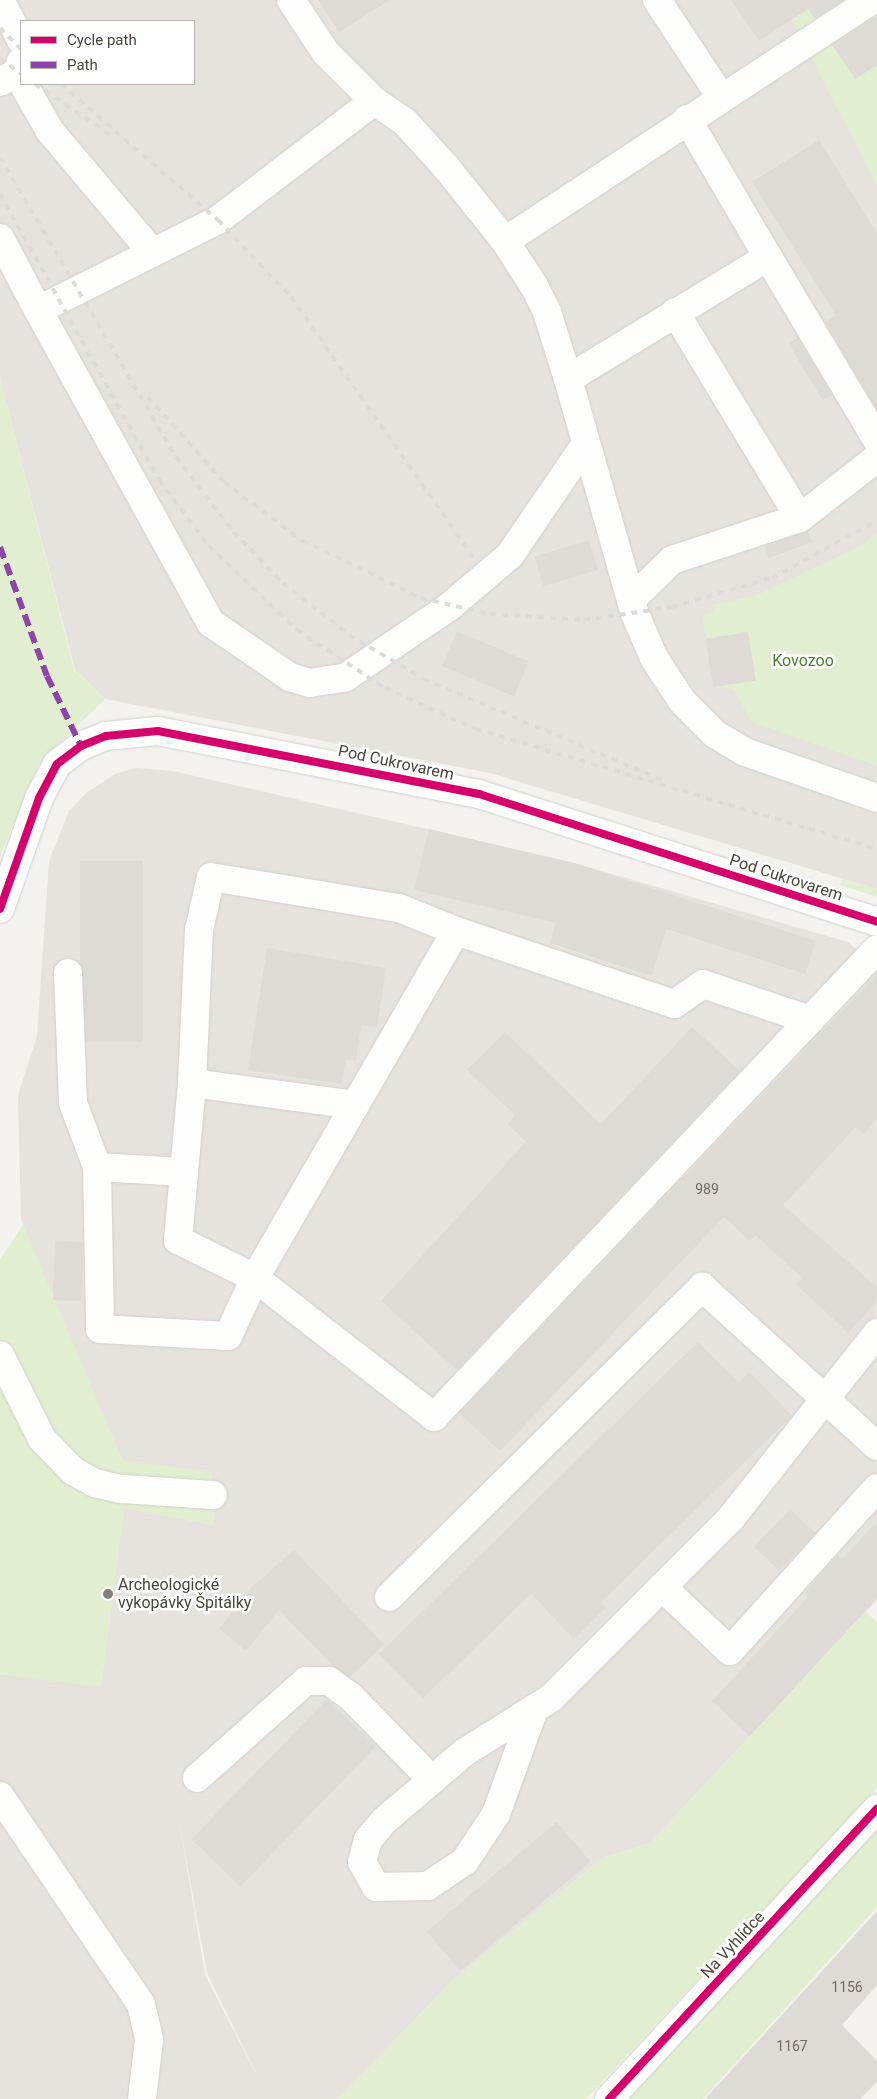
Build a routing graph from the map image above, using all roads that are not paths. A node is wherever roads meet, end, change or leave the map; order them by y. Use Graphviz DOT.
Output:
graph roads {
  1 [pos="0,0"];
  2 [pos="291,0"];
  3 [pos="657,0"];
  4 [pos="872,0"];
  5 [pos="20,38"];
  6 [pos="22,85"];
  7 [pos="721,97"];
  8 [pos="374,101"];
  9 [pos="687,119"];
  10 [pos="0,238"];
  11 [pos="505,241"];
  12 [pos="152,252"];
  13 [pos="768,257"];
  14 [pos="38,310"];
  15 [pos="675,312"];
  16 [pos="568,379"];
  17 [pos="877,440"];
  18 [pos="585,445"];
  19 [pos="877,458"];
  20 [pos="800,518"];
  21 [pos="631,600"];
  22 [pos="877,798"];
  23 [pos="0,909"];
  24 [pos="877,922"];
  25 [pos="456,931"];
  26 [pos="877,949"];
  27 [pos="68,974"];
  28 [pos="810,1020"];
  29 [pos="192,1083"];
  30 [pos="355,1105"];
  31 [pos="97,1167"];
  32 [pos="184,1172"];
  33 [pos="255,1278"];
  34 [pos="877,1333"];
  35 [pos="0,1355"];
  36 [pos="826,1397"];
  37 [pos="877,1446"];
  38 [pos="877,1488"];
  39 [pos="213,1495"];
  40 [pos="662,1587"];
  41 [pos="389,1596"];
  42 [pos="534,1709"];
  43 [pos="197,1778"];
  44 [pos="432,1780"];
  45 [pos="0,1796"];
  46 [pos="877,1809"];
  47 [pos="142,2099"];
  48 [pos="609,2099"];
  1 -- 5 [label="street"];
  2 -- 8 [label="street"];
  3 -- 7 [label="street"];
  4 -- 7 [label="street"];
  6 -- 12 [label="street"];
  7 -- 9 [label="street"];
  8 -- 11 [label="street"];
  8 -- 12 [label="street"];
  9 -- 11 [label="street"];
  9 -- 13 [label="street"];
  10 -- 14 [label="street"];
  11 -- 16 [label="street"];
  12 -- 14 [label="street"];
  13 -- 15 [label="street"];
  13 -- 17 [label="street"];
  14 -- 18 [label="street"];
  15 -- 16 [label="street"];
  15 -- 20 [label="street"];
  16 -- 18 [label="street"];
  18 -- 21 [label="street"];
  19 -- 20 [label="street"];
  20 -- 21 [label="street"];
  21 -- 22 [label="street"];
  23 -- 24 [label="street, Pod Cukrovarem"];
  25 -- 28 [label="street"];
  25 -- 29 [label="street"];
  25 -- 30 [label="street"];
  26 -- 28 [label="street"];
  27 -- 31 [label="street"];
  28 -- 33 [label="street"];
  29 -- 30 [label="street"];
  29 -- 32 [label="street"];
  30 -- 33 [label="street"];
  31 -- 32 [label="street"];
  31 -- 33 [label="street"];
  32 -- 33 [label="street"];
  34 -- 36 [label="street"];
  35 -- 39 [label="street"];
  36 -- 37 [label="street"];
  36 -- 40 [label="street"];
  36 -- 41 [label="street"];
  38 -- 40 [label="street"];
  40 -- 42 [label="street"];
  42 -- 44 [label="street"];
  42 -- 44 [label="street"];
  43 -- 44 [label="street"];
  45 -- 47 [label="street"];
  46 -- 48 [label="street, Na Vyhlídce"];
}
